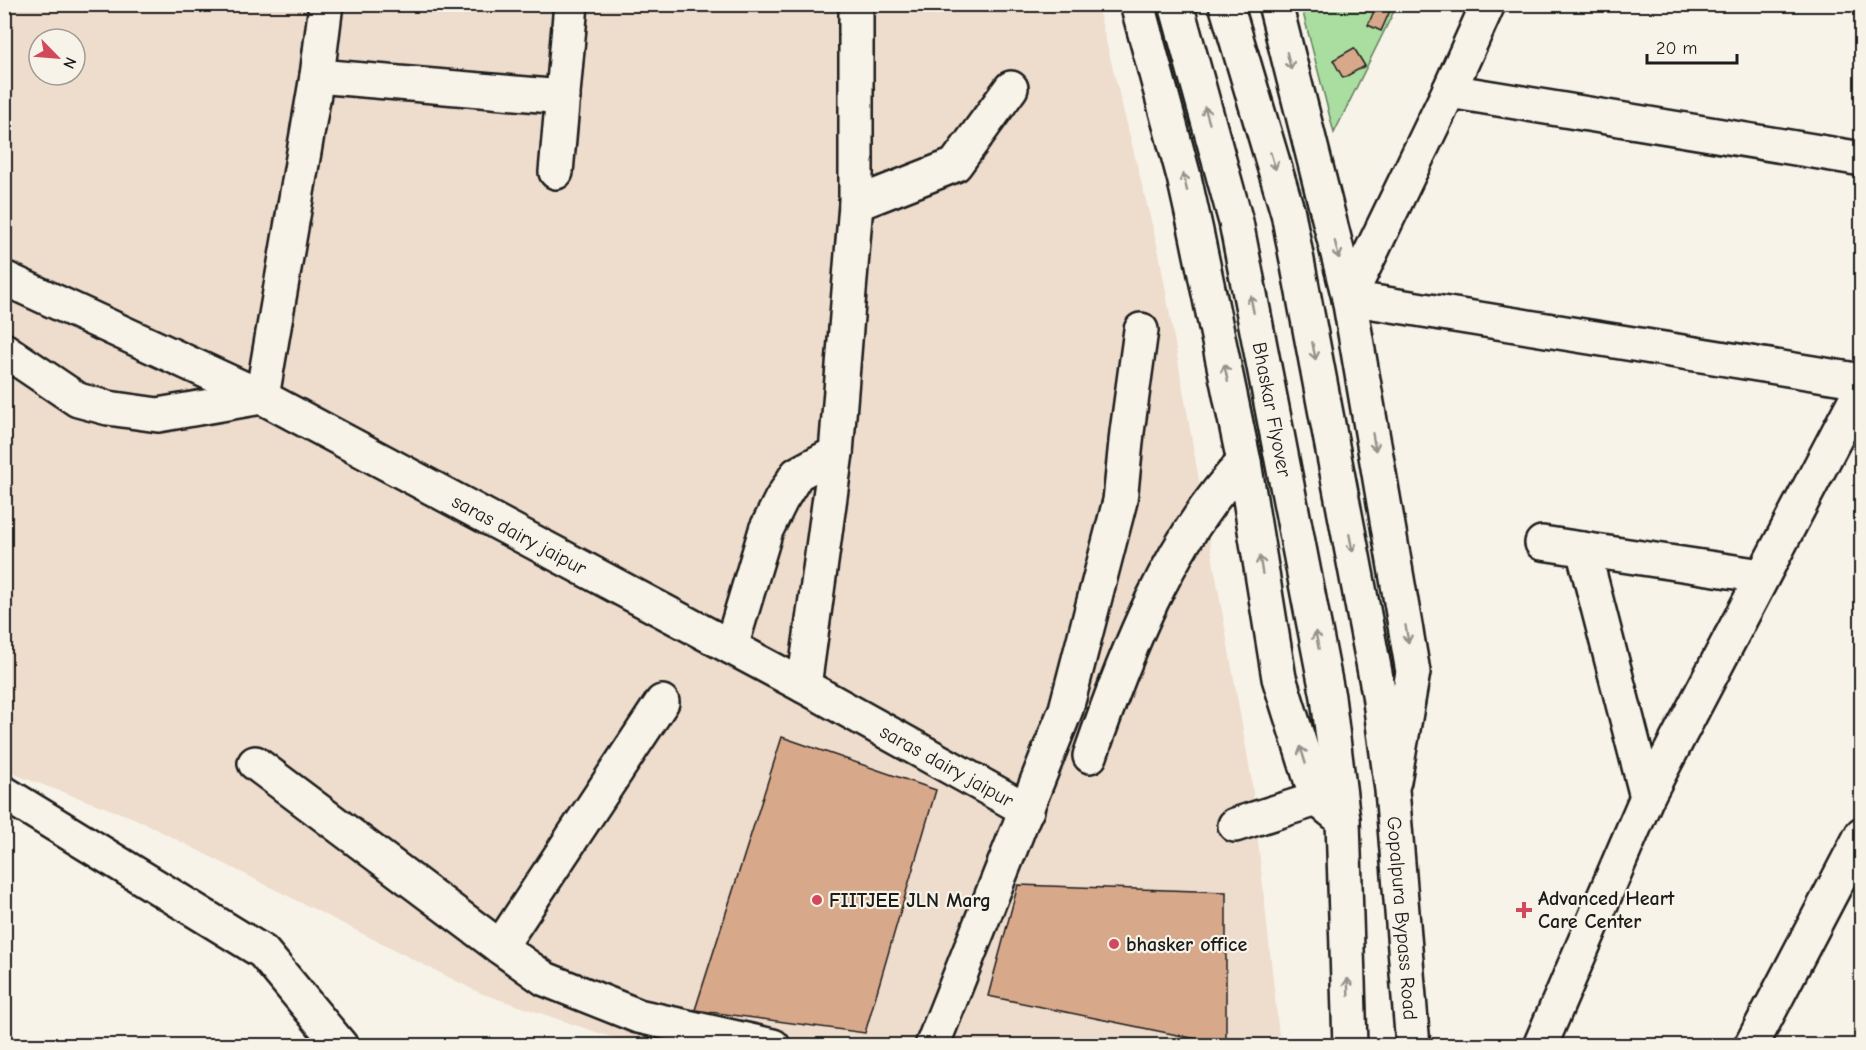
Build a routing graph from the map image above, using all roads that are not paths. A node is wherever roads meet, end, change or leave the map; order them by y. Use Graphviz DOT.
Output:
graph roads {
  1 [pos="326,4"];
  2 [pos="571,4"];
  3 [pos="856,4"];
  4 [pos="1137,4"];
  5 [pos="1176,4"];
  6 [pos="1226,4"];
  7 [pos="1275,4"];
  8 [pos="1488,4"];
  9 [pos="318,76"];
  10 [pos="1011,88"];
  11 [pos="1449,91"];
  12 [pos="562,97"];
  13 [pos="1862,159"];
  14 [pos="556,172"];
  15 [pos="856,204"];
  16 [pos="4,278"];
  17 [pos="1349,298"];
  18 [pos="1141,330"];
  19 [pos="4,350"];
  20 [pos="1862,381"];
  21 [pos="1862,387"];
  22 [pos="262,397"];
  23 [pos="836,453"];
  24 [pos="1244,462"];
  25 [pos="1542,543"];
  26 [pos="1583,549"];
  27 [pos="1762,576"];
  28 [pos="731,647"];
  29 [pos="804,686"];
  30 [pos="662,702"];
  31 [pos="1090,756"];
  32 [pos="255,763"];
  33 [pos="1392,790"];
  34 [pos="4,793"];
  35 [pos="1647,797"];
  36 [pos="1317,799"];
  37 [pos="1027,810"];
  38 [pos="1343,820"];
  39 [pos="1235,825"];
  40 [pos="1862,834"];
  41 [pos="500,947"];
  42 [pos="1419,1044"];
  43 [pos="341,1046"];
  44 [pos="772,1046"];
  45 [pos="932,1046"];
  46 [pos="1350,1046"];
  47 [pos="1540,1046"];
  48 [pos="1751,1046"];
  1 -- 9 [label="street"];
  2 -- 12 [label="street"];
  3 -- 15 [label="street"];
  24 -- 4 [label="street, one-way"];
  38 -- 5 [label="street, Bhaskar Flyover, one-way"];
  6 -- 33 [label="street, one-way"];
  7 -- 17 [label="street, one-way"];
  8 -- 11 [label="street"];
  9 -- 12 [label="street"];
  9 -- 22 [label="street"];
  10 -- 15 [label="street"];
  11 -- 13 [label="street"];
  11 -- 17 [label="street"];
  12 -- 14 [label="street"];
  15 -- 23 [label="street"];
  16 -- 22 [label="street, saras dairy jaipur"];
  17 -- 20 [label="street"];
  17 -- 33 [label="street, one-way"];
  18 -- 37 [label="street"];
  19 -- 22 [label="street"];
  21 -- 27 [label="street"];
  22 -- 28 [label="street, saras dairy jaipur"];
  23 -- 28 [label="street"];
  23 -- 29 [label="street"];
  24 -- 31 [label="street"];
  36 -- 24 [label="street, one-way"];
  25 -- 26 [label="street"];
  26 -- 27 [label="street"];
  26 -- 35 [label="street"];
  27 -- 35 [label="street"];
  28 -- 29 [label="street, saras dairy jaipur"];
  29 -- 37 [label="street, saras dairy jaipur"];
  30 -- 41 [label="street"];
  32 -- 41 [label="street"];
  33 -- 42 [label="street, Gopalpura Bypass Road"];
  34 -- 43 [label="street"];
  35 -- 47 [label="street"];
  36 -- 38 [label="street"];
  36 -- 39 [label="street"];
  37 -- 45 [label="street"];
  46 -- 38 [label="street, one-way"];
  40 -- 48 [label="street"];
  41 -- 44 [label="street"];
}
